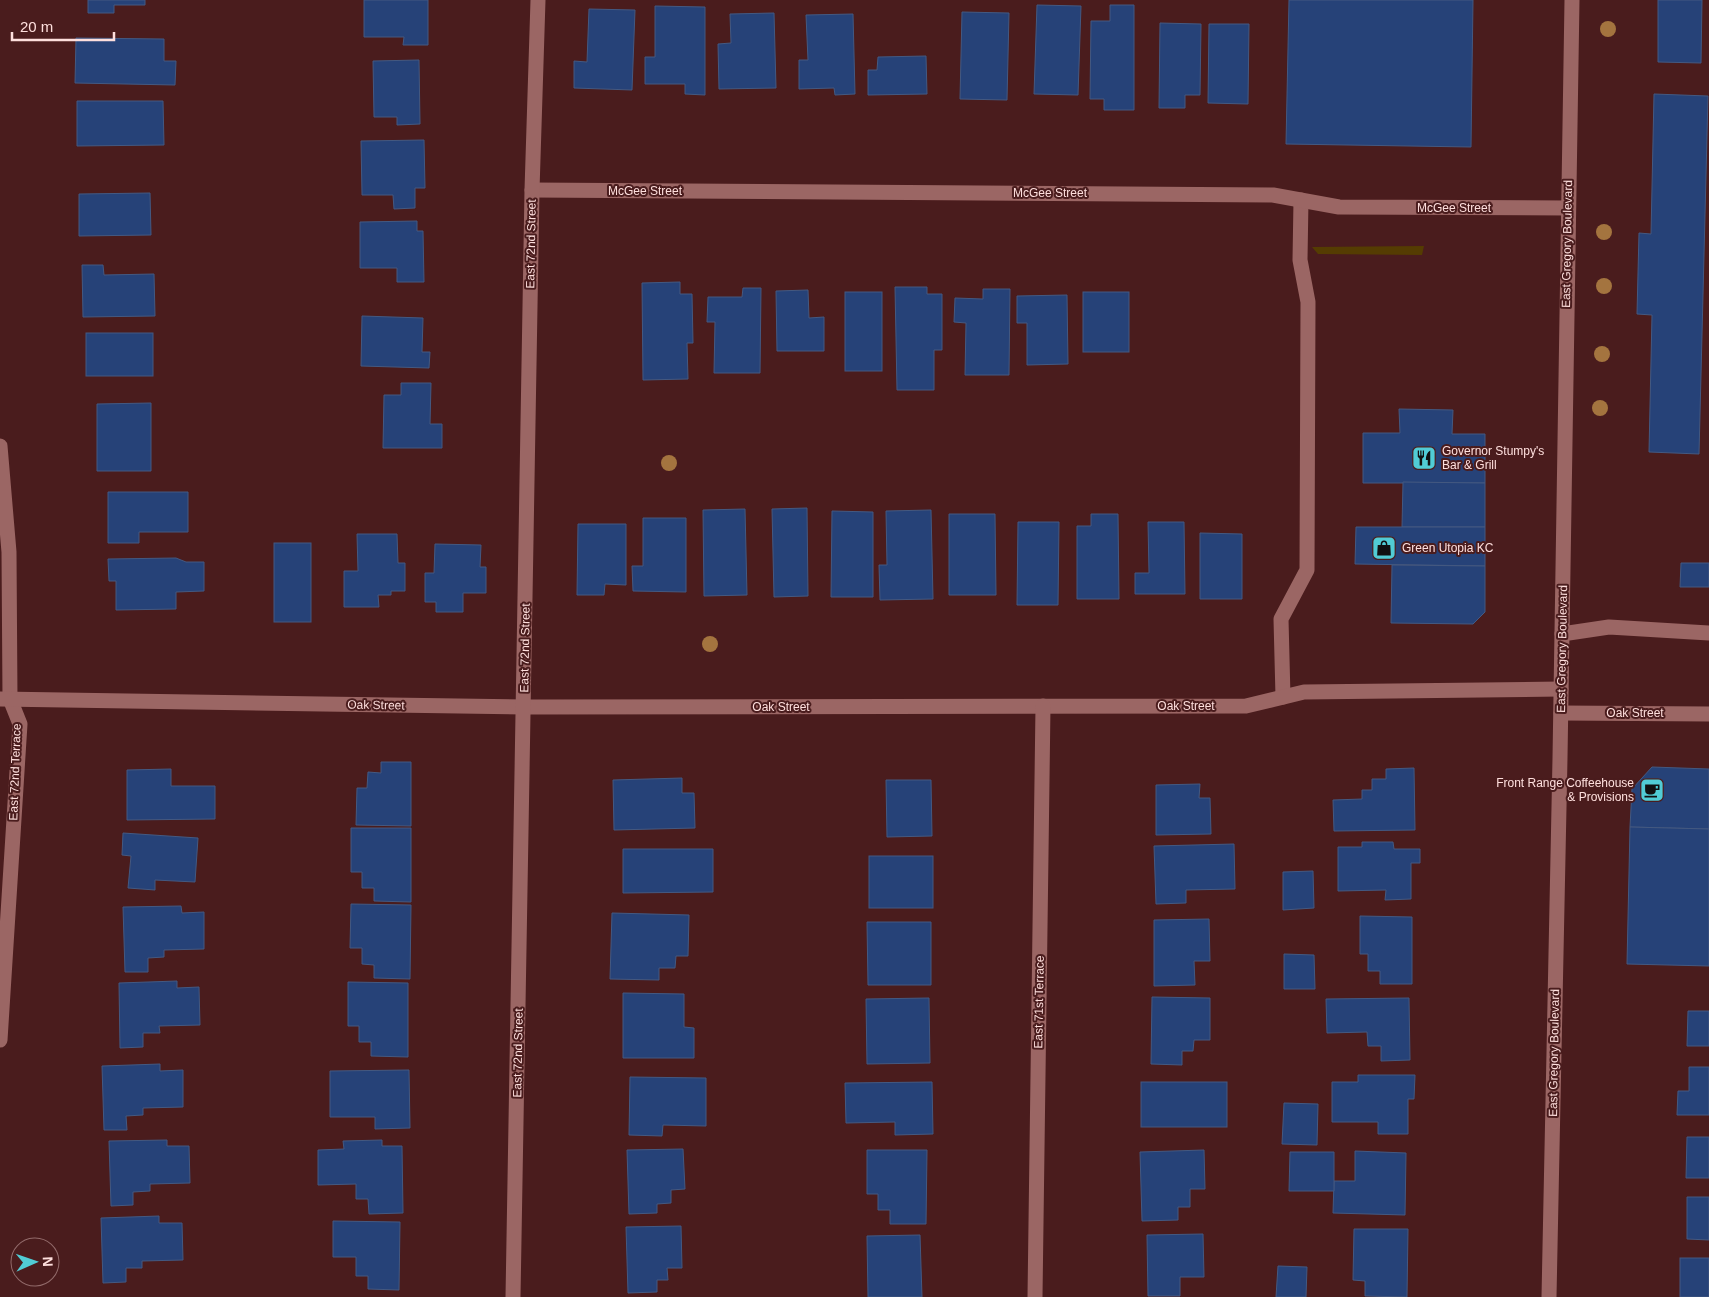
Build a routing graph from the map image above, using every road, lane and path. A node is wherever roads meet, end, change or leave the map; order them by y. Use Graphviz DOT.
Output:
graph roads {
  1 [pos="538,0"];
  2 [pos="1572,0"];
  3 [pos="532,190"];
  4 [pos="1301,200"];
  5 [pos="1568,208"];
  6 [pos="0,446"];
  7 [pos="1562,634"];
  8 [pos="1709,634"];
  9 [pos="1561,689"];
  10 [pos="1283,697"];
  11 [pos="5,699"];
  12 [pos="1043,706"];
  13 [pos="524,707"];
  14 [pos="1561,713"];
  15 [pos="1709,714"];
  16 [pos="0,1040"];
  17 [pos="514,1297"];
  18 [pos="1035,1297"];
  19 [pos="1549,1297"];
  1 -- 3 [label="street, East 72nd Street"];
  2 -- 5 [label="street, East Gregory Boulevard"];
  3 -- 4 [label="street, McGee Street"];
  3 -- 13 [label="street, East 72nd Street"];
  4 -- 5 [label="street, McGee Street"];
  4 -- 10 [label="street"];
  5 -- 7 [label="street, East Gregory Boulevard"];
  6 -- 11 [label="street, East 72nd Terrace"];
  7 -- 8 [label="street"];
  7 -- 9 [label="street, East Gregory Boulevard"];
  9 -- 10 [label="street, Oak Street"];
  9 -- 14 [label="street, East Gregory Boulevard"];
  10 -- 12 [label="street, Oak Street"];
  11 -- 13 [label="street, Oak Street"];
  11 -- 16 [label="street, East 72nd Terrace"];
  12 -- 13 [label="street, Oak Street"];
  12 -- 18 [label="street, East 71st Terrace"];
  13 -- 17 [label="street, East 72nd Street"];
  14 -- 15 [label="street, Oak Street"];
  14 -- 19 [label="street, East Gregory Boulevard"];
}
